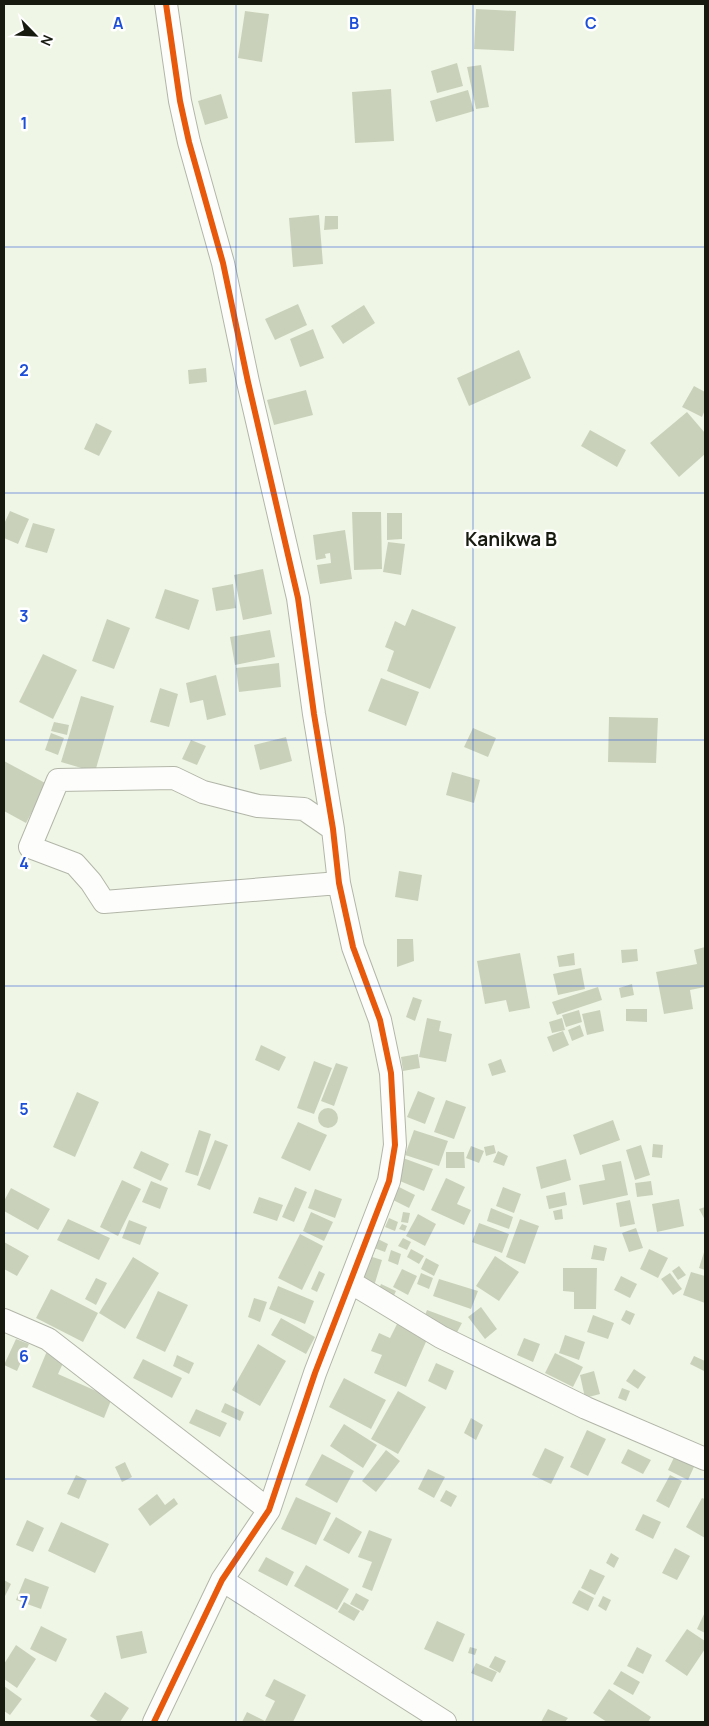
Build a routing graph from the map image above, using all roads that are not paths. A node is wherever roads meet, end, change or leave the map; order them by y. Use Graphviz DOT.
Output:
graph roads {
  1 [pos="166,4"];
  2 [pos="333,829"];
  3 [pos="339,883"];
  4 [pos="350,1282"];
  5 [pos="4,1320"];
  6 [pos="705,1459"];
  7 [pos="269,1510"];
  8 [pos="222,1580"];
  9 [pos="154,1722"];
  10 [pos="444,1722"];
  1 -- 2 [label="street"];
  2 -- 3 [label="street"];
  2 -- 3 [label="street"];
  3 -- 4 [label="street"];
  4 -- 6 [label="street"];
  4 -- 7 [label="street"];
  5 -- 7 [label="street"];
  7 -- 8 [label="street"];
  8 -- 9 [label="street"];
  8 -- 10 [label="street"];
}
